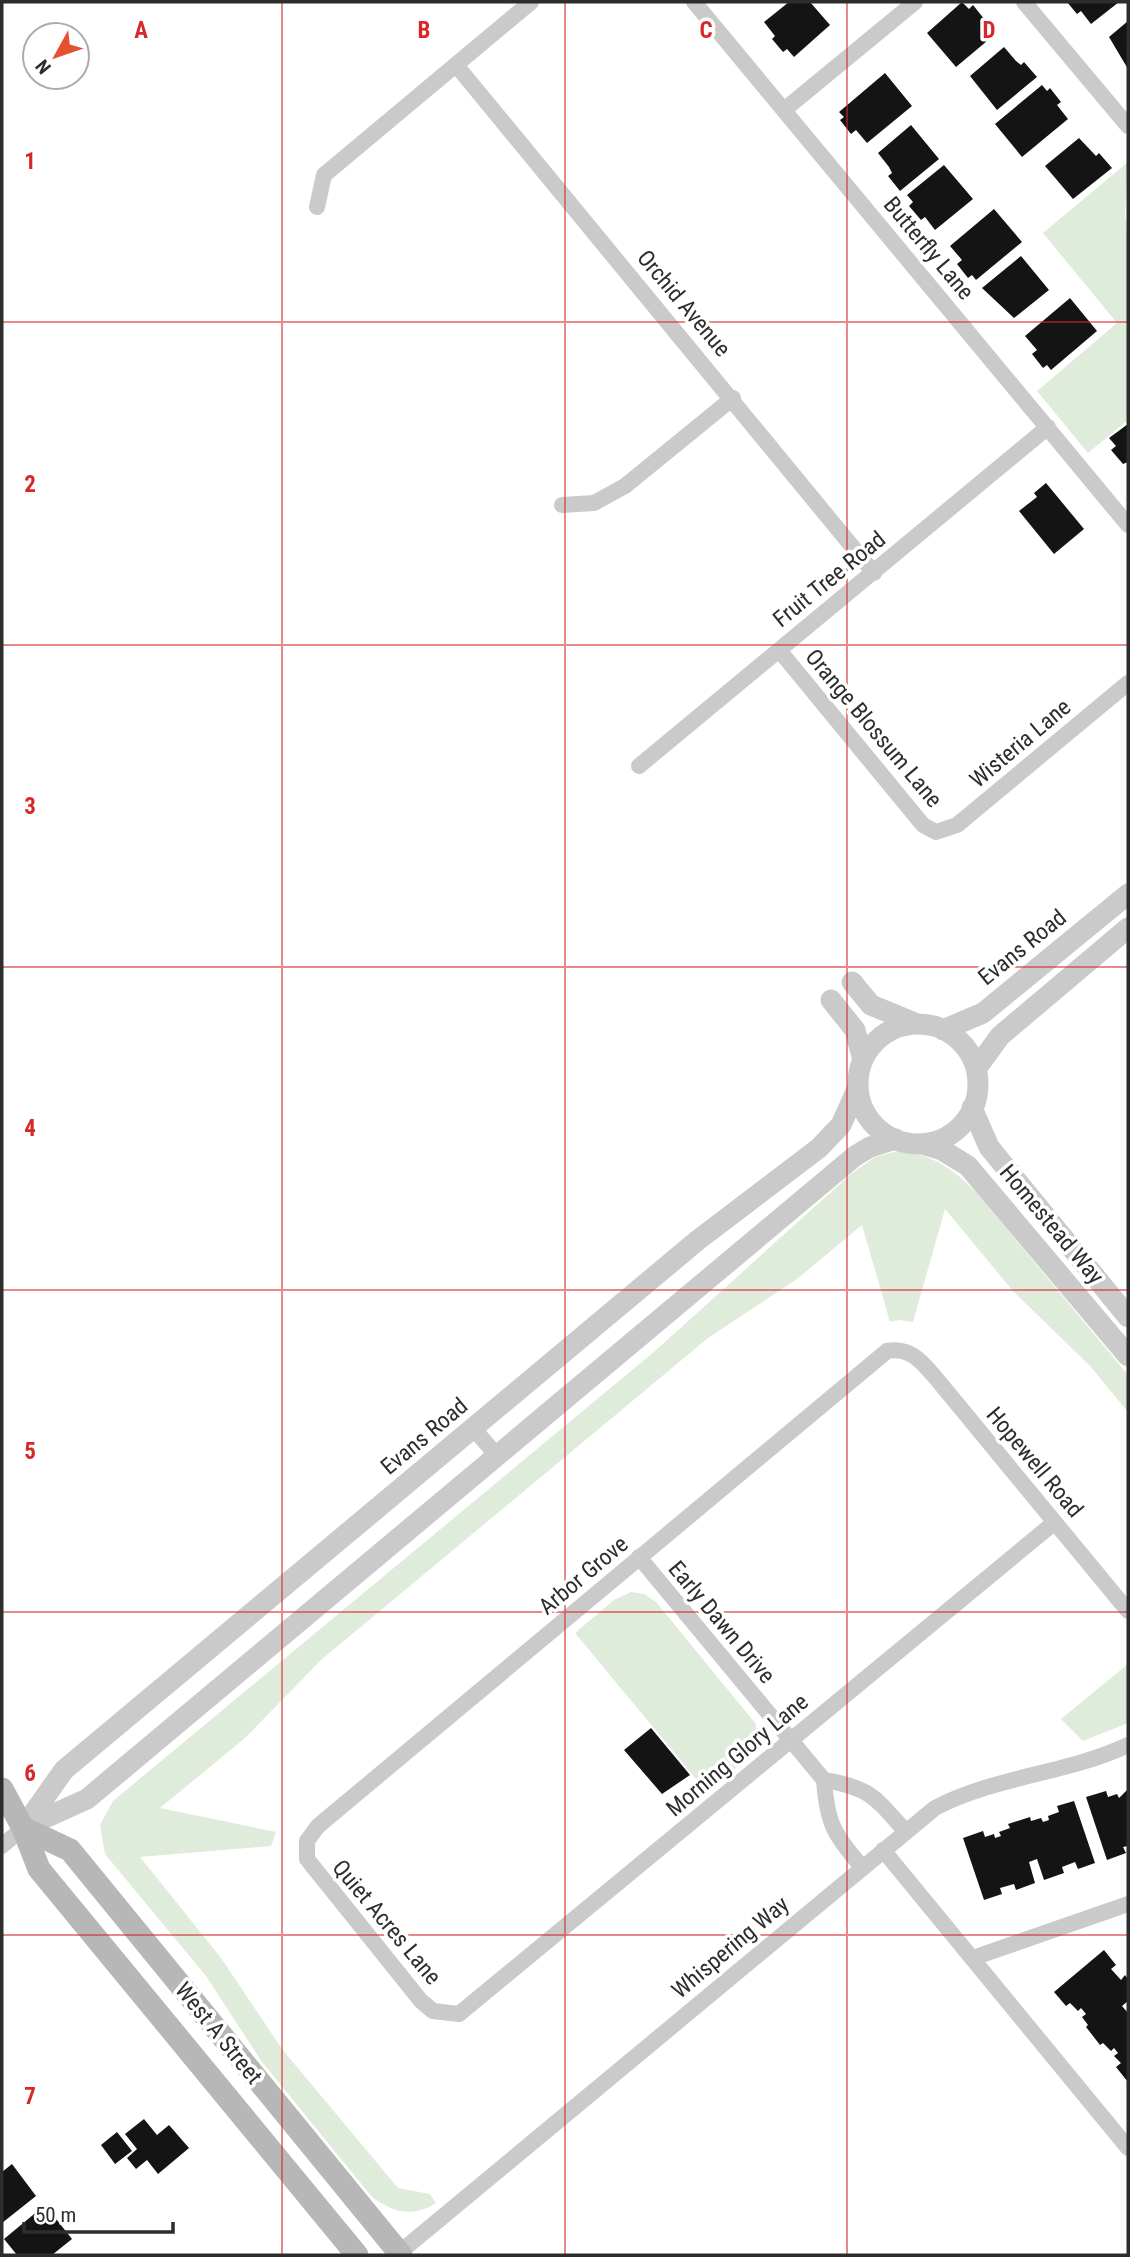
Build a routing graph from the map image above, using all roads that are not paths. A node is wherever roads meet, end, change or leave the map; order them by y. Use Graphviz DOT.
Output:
graph roads {
  1 [pos="531,2"];
  2 [pos="694,2"];
  3 [pos="915,2"];
  4 [pos="1024,2"];
  5 [pos="456,65"];
  6 [pos="784,110"];
  7 [pos="1128,126"];
  8 [pos="317,207"];
  9 [pos="733,398"];
  10 [pos="1048,427"];
  11 [pos="562,505"];
  12 [pos="1128,524"];
  13 [pos="874,573"];
  14 [pos="779,650"];
  15 [pos="1128,683"];
  16 [pos="639,766"];
  17 [pos="936,832"];
  18 [pos="1128,894"];
  19 [pos="1128,928"];
  20 [pos="852,982"];
  21 [pos="831,1000"];
  22 [pos="917,1024"];
  23 [pos="943,1030"];
  24 [pos="863,1060"];
  25 [pos="976,1069"];
  26 [pos="858,1087"];
  27 [pos="972,1108"];
  28 [pos="896,1139"];
  29 [pos="922,1143"];
  30 [pos="1128,1317"];
  31 [pos="901,1349"];
  32 [pos="1128,1356"];
  33 [pos="474,1429"];
  34 [pos="498,1457"];
  35 [pos="1055,1522"];
  36 [pos="639,1558"];
  37 [pos="1128,1611"];
  38 [pos="791,1740"];
  39 [pos="1128,1745"];
  40 [pos="824,1780"];
  41 [pos="2,1789"];
  42 [pos="23,1828"];
  43 [pos="905,1831"];
  44 [pos="2,1846"];
  45 [pos="306,1848"];
  46 [pos="883,1850"];
  47 [pos="862,1867"];
  48 [pos="1128,1905"];
  49 [pos="973,1958"];
  50 [pos="445,2014"];
  51 [pos="1128,2148"];
  52 [pos="400,2254"];
  53 [pos="357,2255"];
  1 -- 5 [label="street"];
  2 -- 6 [label="street, Butterfly Lane"];
  3 -- 6 [label="street"];
  4 -- 7 [label="street"];
  5 -- 8 [label="street"];
  5 -- 9 [label="street, Orchid Avenue"];
  6 -- 10 [label="street, Butterfly Lane"];
  9 -- 11 [label="street"];
  9 -- 13 [label="street, Orchid Avenue"];
  10 -- 12 [label="street, Butterfly Lane"];
  10 -- 13 [label="street, Fruit Tree Road"];
  13 -- 14 [label="street, Fruit Tree Road"];
  14 -- 16 [label="street, Fruit Tree Road"];
  14 -- 17 [label="street, Orange Blossum Lane"];
  15 -- 17 [label="street, Wisteria Lane"];
  18 -- 23 [label="street, Evans Road"];
  19 -- 25 [label="street"];
  20 -- 22 [label="street"];
  21 -- 24 [label="street"];
  22 -- 23 [label="street"];
  22 -- 24 [label="street"];
  23 -- 25 [label="street"];
  24 -- 26 [label="street"];
  25 -- 27 [label="street"];
  26 -- 28 [label="street"];
  26 -- 33 [label="street, Evans Road"];
  27 -- 29 [label="street"];
  27 -- 30 [label="street, Homestead Way"];
  28 -- 29 [label="street"];
  28 -- 34 [label="street, Evans Road"];
  29 -- 32 [label="street, Homestead Way"];
  31 -- 35 [label="street, Hopewell Road"];
  31 -- 36 [label="street, Arbor Grove"];
  33 -- 34 [label="street"];
  33 -- 42 [label="street, Evans Road"];
  34 -- 42 [label="street, Evans Road"];
  35 -- 37 [label="street, Hopewell Road"];
  35 -- 38 [label="street, Morning Glory Lane"];
  36 -- 38 [label="street, Early Dawn Drive"];
  36 -- 45 [label="street, Arbor Grove"];
  38 -- 40 [label="street, Early Dawn Drive"];
  38 -- 50 [label="street, Morning Glory Lane"];
  39 -- 43 [label="street, Whispering Way"];
  40 -- 43 [label="street"];
  40 -- 47 [label="street"];
  41 -- 42 [label="main road, West A Street"];
  42 -- 44 [label="street, Evans Road"];
  42 -- 52 [label="main road, West A Street"];
  42 -- 53 [label="main road, West A Street"];
  43 -- 46 [label="street, Whispering Way"];
  45 -- 50 [label="street, Quiet Acres Lane"];
  46 -- 47 [label="street, Whispering Way"];
  46 -- 49 [label="street"];
  47 -- 52 [label="street, Whispering Way"];
  48 -- 49 [label="street"];
  49 -- 51 [label="street"];
}
